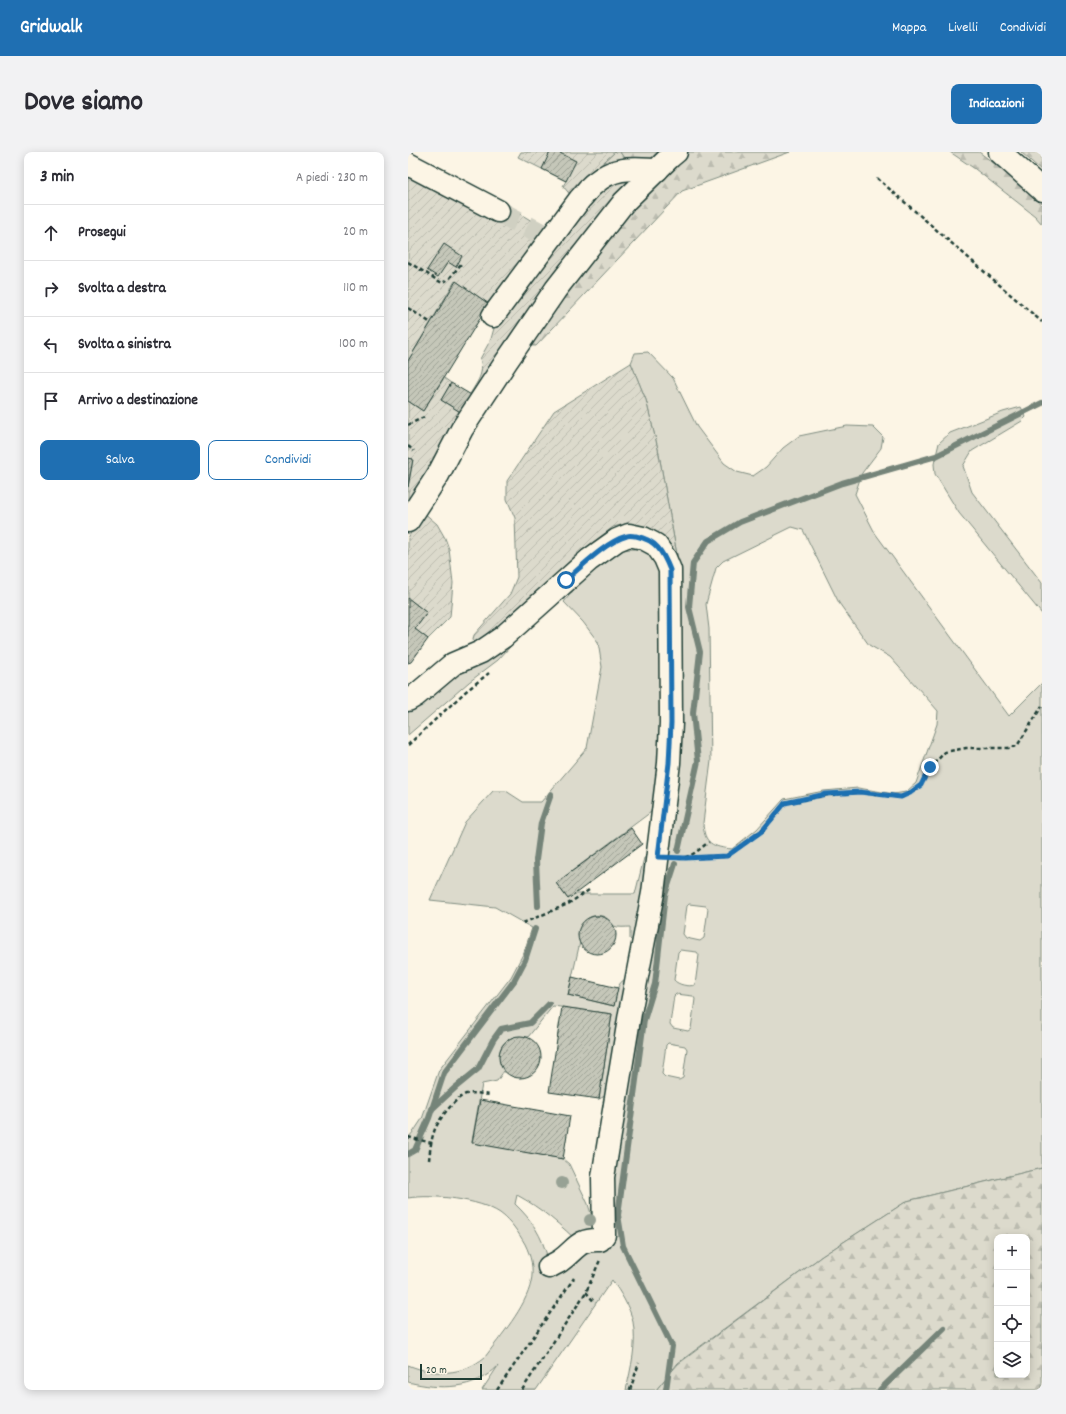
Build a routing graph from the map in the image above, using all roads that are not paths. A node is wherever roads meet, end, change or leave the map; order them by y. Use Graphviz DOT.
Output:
graph roads {
  1 [pos="676,152"];
  2 [pos="1000,152"];
  3 [pos="408,164"];
  4 [pos="657,170"];
  5 [pos="1042,190"];
  6 [pos="498,211"];
  7 [pos="493,316"];
  8 [pos="408,521"];
  9 [pos="408,700"];
  10 [pos="549,1267"];
  1 -- 4 [label="street"];
  2 -- 5 [label="street"];
  3 -- 6 [label="street"];
  4 -- 7 [label="street"];
  4 -- 8 [label="street"];
  9 -- 10 [label="street"];
}
